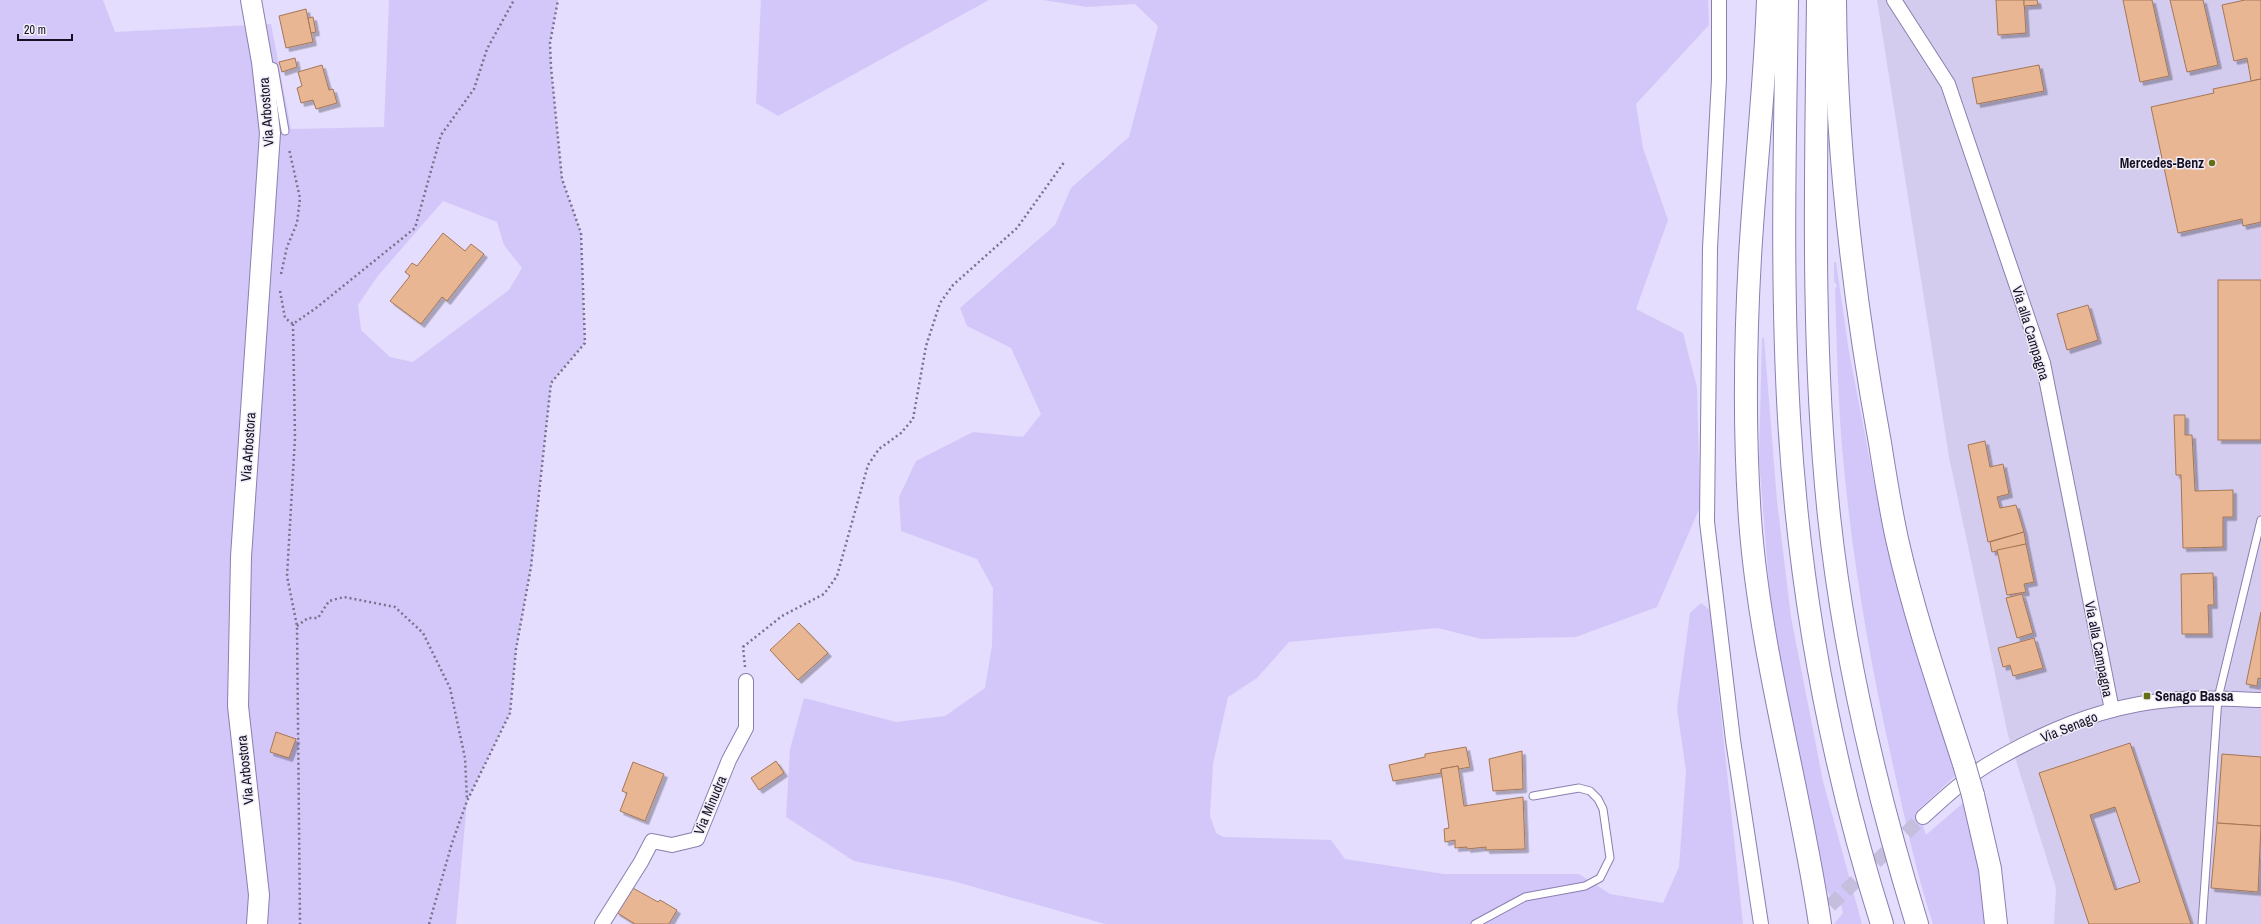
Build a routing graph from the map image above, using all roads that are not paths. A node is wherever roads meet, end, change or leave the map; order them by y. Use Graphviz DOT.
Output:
graph roads {
  1 [pos="251,0"];
  2 [pos="1719,0"];
  3 [pos="1768,0"];
  4 [pos="1787,0"];
  5 [pos="1818,0"];
  6 [pos="1834,0"];
  7 [pos="1894,0"];
  8 [pos="262,62"];
  9 [pos="285,131"];
  10 [pos="2261,520"];
  11 [pos="746,681"];
  12 [pos="2218,698"];
  13 [pos="2261,700"];
  14 [pos="2112,710"];
  15 [pos="1533,796"];
  16 [pos="1923,817"];
  17 [pos="257,924"];
  18 [pos="602,924"];
  19 [pos="1475,924"];
  20 [pos="1761,924"];
  21 [pos="1820,924"];
  22 [pos="1882,924"];
  23 [pos="1917,924"];
  24 [pos="1996,924"];
  25 [pos="2202,924"];
  1 -- 8 [label="street, Via Arbostora"];
  2 -- 20 [label="street"];
  3 -- 21 [label="highway"];
  4 -- 22 [label="highway"];
  5 -- 23 [label="highway"];
  6 -- 24 [label="highway, bridge"];
  7 -- 14 [label="street, Via alla Campagna"];
  8 -- 9 [label="lane"];
  8 -- 17 [label="street, Via Arbostora"];
  10 -- 12 [label="lane"];
  11 -- 18 [label="street, Via Minudra"];
  12 -- 13 [label="street, Via Senago"];
  12 -- 14 [label="street, Via Senago"];
  12 -- 25 [label="lane"];
  14 -- 16 [label="street, Via Senago"];
  15 -- 19 [label="lane"];
}
